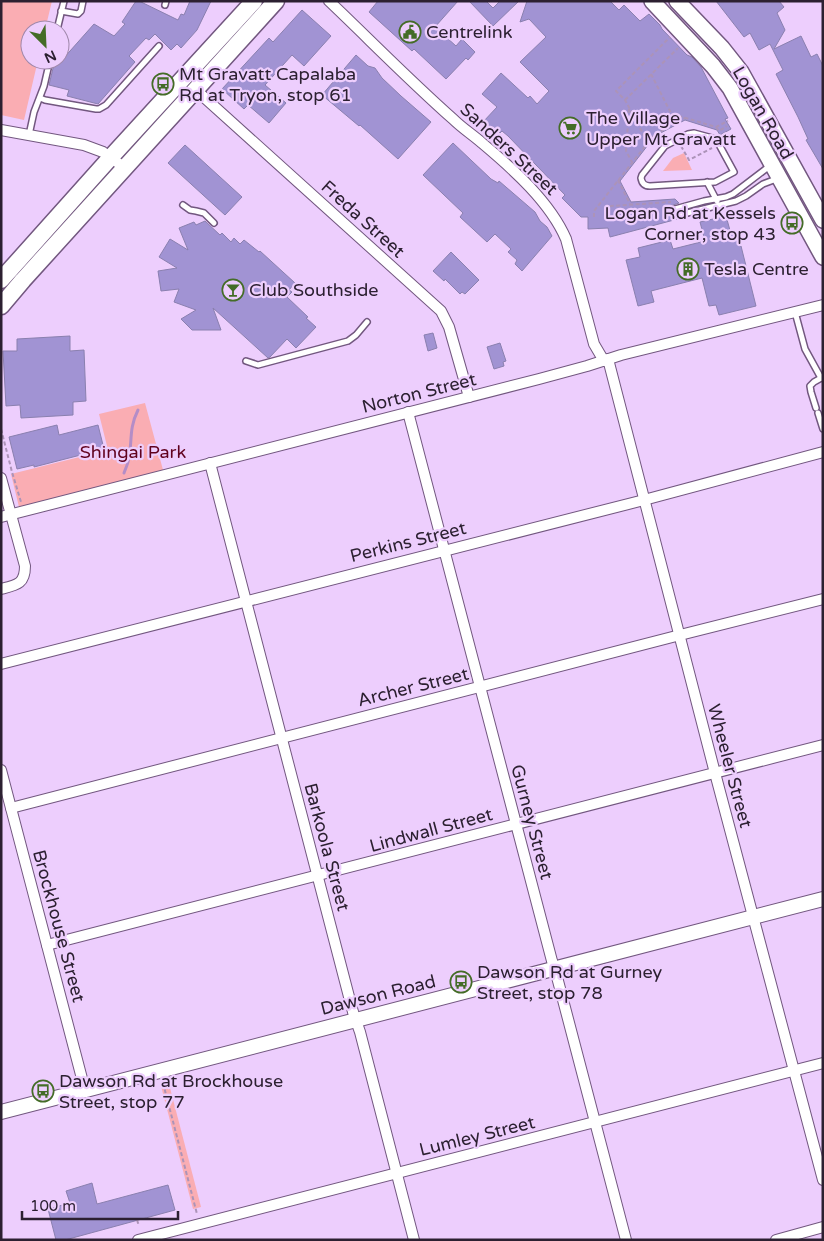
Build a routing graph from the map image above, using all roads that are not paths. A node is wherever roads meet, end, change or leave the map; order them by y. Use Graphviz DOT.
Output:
graph roads {
  1 [pos="64,1"];
  2 [pos="83,1"];
  3 [pos="254,1"];
  4 [pos="276,1"];
  5 [pos="329,1"];
  6 [pos="652,1"];
  7 [pos="680,2"];
  8 [pos="61,11"];
  9 [pos="59,20"];
  10 [pos="159,46"];
  11 [pos="48,70"];
  12 [pos="196,90"];
  13 [pos="40,98"];
  14 [pos="1,130"];
  15 [pos="29,135"];
  16 [pos="111,157"];
  17 [pos="125,168"];
  18 [pos="776,171"];
  19 [pos="707,182"];
  20 [pos="716,199"];
  21 [pos="183,205"];
  22 [pos="720,206"];
  23 [pos="675,209"];
  24 [pos="675,216"];
  25 [pos="823,220"];
  26 [pos="214,223"];
  27 [pos="823,257"];
  28 [pos="1,280"];
  29 [pos="823,305"];
  30 [pos="1,306"];
  31 [pos="795,312"];
  32 [pos="367,322"];
  33 [pos="606,360"];
  34 [pos="246,361"];
  35 [pos="822,378"];
  36 [pos="469,397"];
  37 [pos="408,412"];
  38 [pos="823,429"];
  39 [pos="823,452"];
  40 [pos="210,463"];
  41 [pos="1,478"];
  42 [pos="644,500"];
  43 [pos="6,516"];
  44 [pos="445,550"];
  45 [pos="1,589"];
  46 [pos="823,599"];
  47 [pos="246,601"];
  48 [pos="680,635"];
  49 [pos="1,664"];
  50 [pos="481,687"];
  51 [pos="282,738"];
  52 [pos="823,745"];
  53 [pos="1,770"];
  54 [pos="715,774"];
  55 [pos="11,808"];
  56 [pos="516,824"];
  57 [pos="318,876"];
  58 [pos="823,899"];
  59 [pos="753,917"];
  60 [pos="47,945"];
  61 [pos="555,969"];
  62 [pos="357,1020"];
  63 [pos="823,1063"];
  64 [pos="795,1070"];
  65 [pos="85,1090"];
  66 [pos="1,1112"];
  67 [pos="595,1122"];
  68 [pos="397,1173"];
  69 [pos="823,1180"];
  70 [pos="823,1227"];
  71 [pos="138,1240"];
  72 [pos="414,1240"];
  73 [pos="626,1240"];
  74 [pos="776,1240"];
  1 -- 8 [label="lane"];
  2 -- 8 [label="lane"];
  3 -- 16 [label="highway"];
  4 -- 12 [label="highway"];
  5 -- 33 [label="street, Sanders Street"];
  6 -- 18 [label="main road, Logan Road"];
  7 -- 25 [label="main road, Logan Road"];
  8 -- 9 [label="lane"];
  10 -- 13 [label="lane"];
  11 -- 13 [label="lane"];
  12 -- 17 [label="highway"];
  12 -- 36 [label="street, Freda Street"];
  13 -- 15 [label="lane"];
  14 -- 15 [label="street"];
  15 -- 16 [label="street"];
  16 -- 17 [label="street"];
  16 -- 28 [label="highway"];
  17 -- 30 [label="highway"];
  18 -- 20 [label="lane"];
  18 -- 22 [label="lane"];
  18 -- 27 [label="main road, Logan Road"];
  19 -- 19 [label="lane"];
  19 -- 20 [label="lane"];
  20 -- 22 [label="lane"];
  20 -- 23 [label="lane"];
  21 -- 26 [label="lane"];
  22 -- 24 [label="lane"];
  29 -- 31 [label="street, Norton Street"];
  31 -- 33 [label="street, Norton Street"];
  31 -- 35 [label="lane"];
  32 -- 34 [label="lane"];
  33 -- 36 [label="street, Norton Street"];
  33 -- 42 [label="street, Wheeler Street"];
  35 -- 38 [label="lane"];
  36 -- 37 [label="street, Norton Street"];
  37 -- 40 [label="street, Norton Street"];
  37 -- 44 [label="street, Gurney Street"];
  39 -- 42 [label="street, Perkins Street"];
  40 -- 43 [label="street, Norton Street"];
  40 -- 47 [label="street, Barkoola Street"];
  41 -- 43 [label="street"];
  42 -- 44 [label="street, Perkins Street"];
  42 -- 48 [label="street, Wheeler Street"];
  43 -- 45 [label="street"];
  44 -- 47 [label="street, Perkins Street"];
  44 -- 50 [label="street, Gurney Street"];
  46 -- 48 [label="street, Archer Street"];
  47 -- 49 [label="street, Perkins Street"];
  47 -- 51 [label="street, Barkoola Street"];
  48 -- 50 [label="street, Archer Street"];
  48 -- 54 [label="street, Wheeler Street"];
  50 -- 51 [label="street, Archer Street"];
  50 -- 56 [label="street, Gurney Street"];
  51 -- 55 [label="street, Archer Street"];
  51 -- 57 [label="street, Barkoola Street"];
  52 -- 54 [label="street, Lindwall Street"];
  53 -- 55 [label="street, Brockhouse Street"];
  54 -- 56 [label="street, Lindwall Street"];
  54 -- 59 [label="street, Wheeler Street"];
  55 -- 60 [label="street, Brockhouse Street"];
  56 -- 57 [label="street, Lindwall Street"];
  56 -- 61 [label="street, Gurney Street"];
  57 -- 60 [label="street, Lindwall Street"];
  57 -- 62 [label="street, Barkoola Street"];
  58 -- 59 [label="main road, Dawson Road"];
  59 -- 61 [label="main road, Dawson Road"];
  59 -- 64 [label="street, Wheeler Street"];
  60 -- 65 [label="street, Brockhouse Street"];
  61 -- 62 [label="main road, Dawson Road"];
  61 -- 67 [label="street, Gurney Street"];
  62 -- 65 [label="main road, Dawson Road"];
  62 -- 68 [label="street, Barkoola Street"];
  63 -- 64 [label="street, Lumley Street"];
  64 -- 67 [label="street, Lumley Street"];
  64 -- 69 [label="street, Wheeler Street"];
  65 -- 66 [label="main road, Dawson Road"];
  67 -- 68 [label="street, Lumley Street"];
  67 -- 73 [label="street, Gurney Street"];
  68 -- 71 [label="street, Lumley Street"];
  68 -- 72 [label="street, Barkoola Street"];
  70 -- 74 [label="street"];
}
